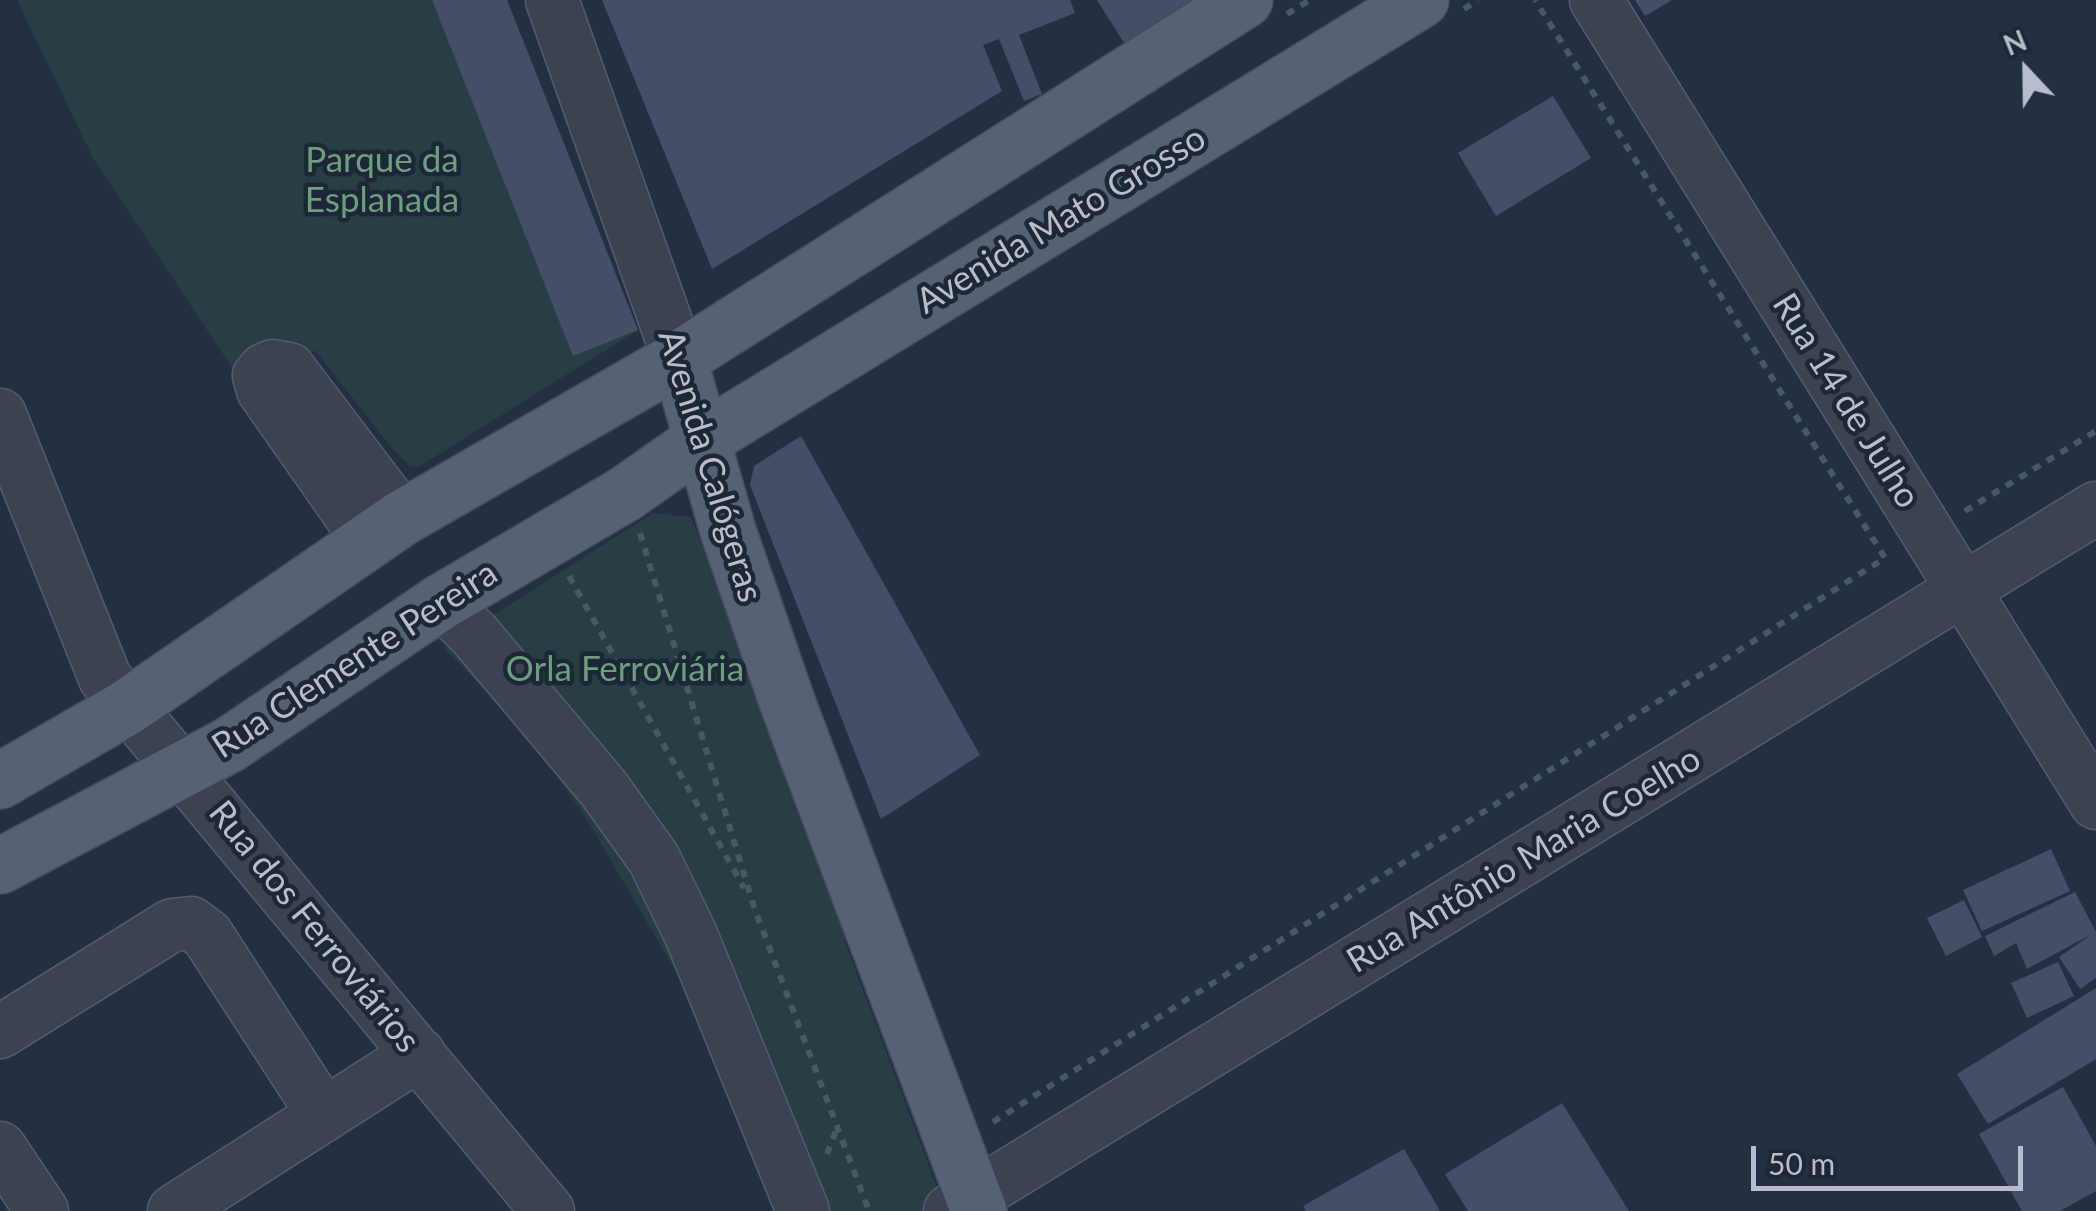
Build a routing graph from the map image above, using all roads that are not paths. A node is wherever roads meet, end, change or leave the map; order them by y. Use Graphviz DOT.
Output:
graph roads {
  1 [pos="552,0"];
  2 [pos="1245,0"];
  3 [pos="1421,0"];
  4 [pos="1596,0"];
  5 [pos="679,359"];
  6 [pos="0,415"];
  7 [pos="702,440"];
  8 [pos="2096,508"];
  9 [pos="1965,591"];
  10 [pos="440,602"];
  11 [pos="126,708"];
  12 [pos="183,768"];
  13 [pos="0,780"];
  14 [pos="2096,803"];
  15 [pos="0,866"];
  16 [pos="0,1032"];
  17 [pos="419,1054"];
  18 [pos="324,1115"];
  19 [pos="0,1148"];
  20 [pos="967,1206"];
  21 [pos="42,1211"];
  22 [pos="174,1211"];
  23 [pos="548,1211"];
  24 [pos="803,1211"];
  1 -- 5 [label="street, Avenida Calógeras"];
  2 -- 5 [label="main road"];
  3 -- 7 [label="main road, Avenida Mato Grosso"];
  4 -- 9 [label="street, Rua 14 de Julho"];
  5 -- 7 [label="main road, Avenida Calógeras"];
  5 -- 11 [label="main road"];
  6 -- 11 [label="street, Rua dos Ferroviários"];
  7 -- 10 [label="main road, Rua Clemente Pereira"];
  7 -- 20 [label="main road, Avenida Calógeras"];
  8 -- 9 [label="street, Rua Antônio Maria Coelho"];
  9 -- 14 [label="street, Rua 14 de Julho"];
  9 -- 20 [label="street, Rua Antônio Maria Coelho"];
  10 -- 12 [label="main road, Rua Clemente Pereira"];
  10 -- 24 [label="street"];
  11 -- 12 [label="street, Rua dos Ferroviários"];
  11 -- 13 [label="main road"];
  12 -- 15 [label="main road, Rua Clemente Pereira"];
  12 -- 17 [label="street, Rua dos Ferroviários"];
  16 -- 18 [label="street"];
  17 -- 18 [label="street"];
  17 -- 23 [label="street, Rua dos Ferroviários"];
  18 -- 22 [label="street"];
  19 -- 21 [label="street"];
}
